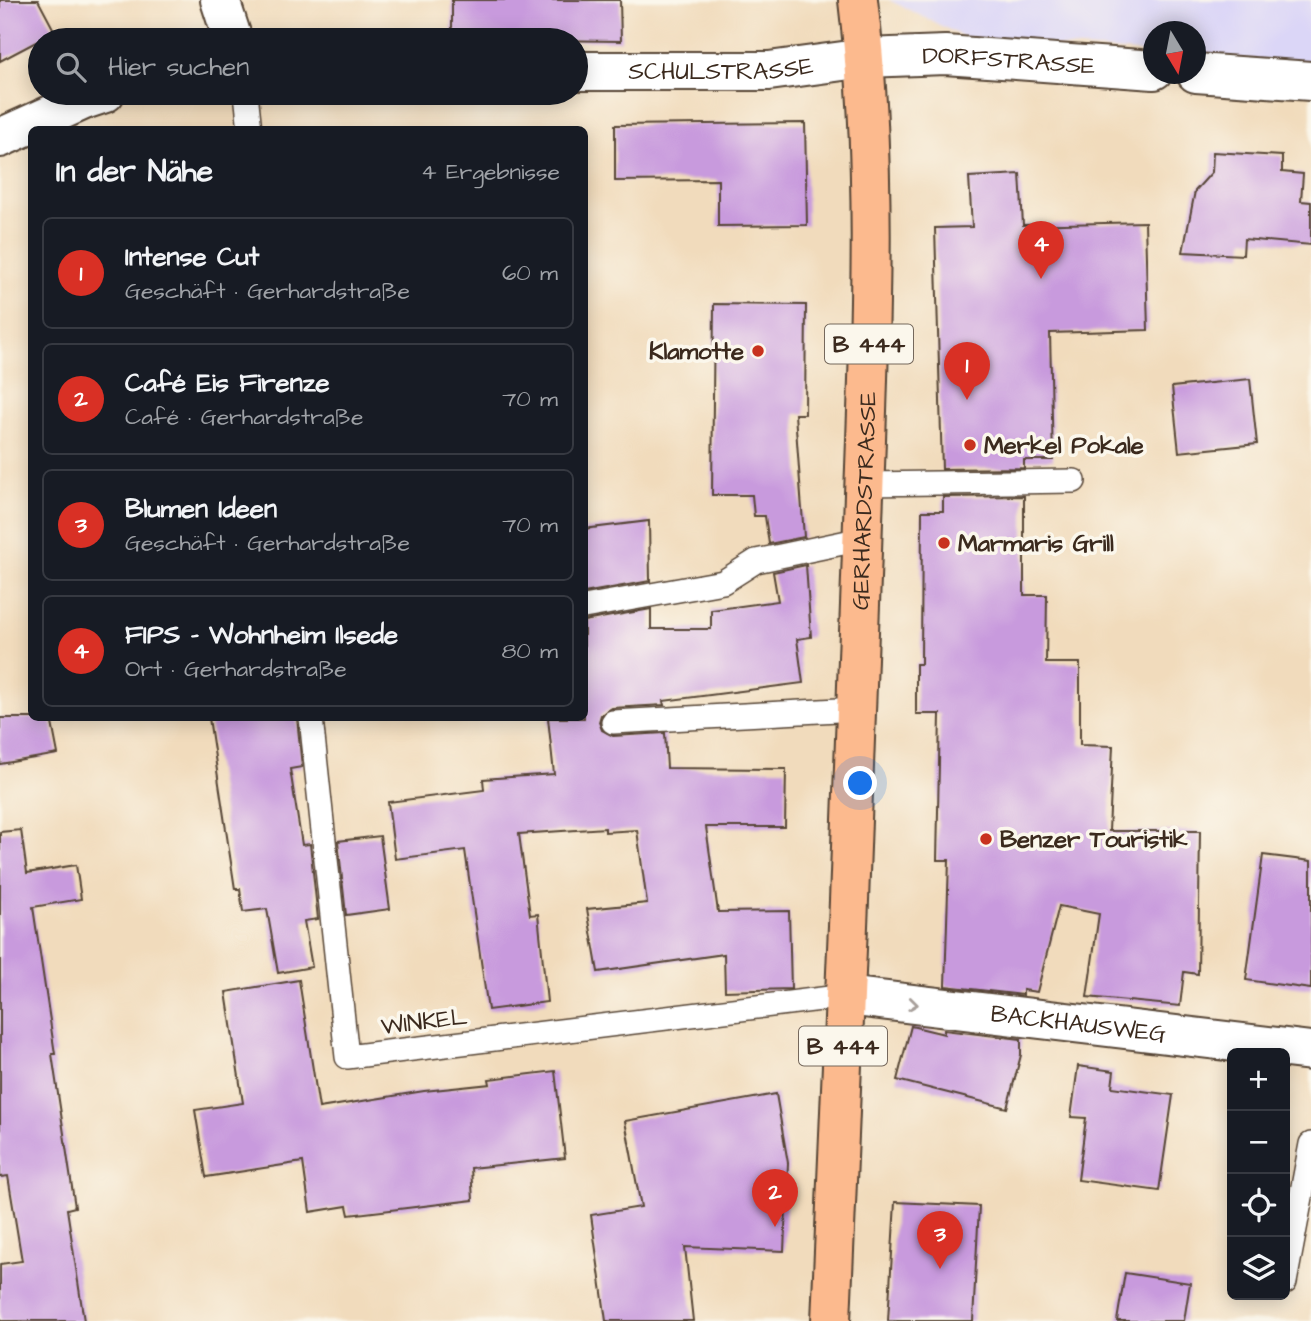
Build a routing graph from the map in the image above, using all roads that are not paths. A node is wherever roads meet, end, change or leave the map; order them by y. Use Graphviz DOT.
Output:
graph roads {
  1 [pos="220,0"];
  2 [pos="858,0"];
  3 [pos="229,28"];
  4 [pos="865,58"];
  5 [pos="1143,69"];
  6 [pos="588,71"];
  7 [pos="1206,74"];
  8 [pos="1311,81"];
  9 [pos="73,105"];
  10 [pos="247,105"];
  11 [pos="250,126"];
  12 [pos="0,138"];
  13 [pos="1074,481"];
  14 [pos="866,484"];
  15 [pos="862,539"];
  16 [pos="588,606"];
  17 [pos="857,709"];
  18 [pos="311,721"];
  19 [pos="613,722"];
  20 [pos="846,996"];
  21 [pos="1311,1051"];
  22 [pos="1311,1144"];
  23 [pos="1290,1256"];
  24 [pos="831,1321"];
  1 -- 3 [label="street"];
  2 -- 4 [label="main road, GERHARDSTRASSE / B 444"];
  4 -- 5 [label="street, DORFSTRASSE"];
  4 -- 6 [label="street, SCHULSTRASSE"];
  4 -- 14 [label="main road, GERHARDSTRASSE / B 444"];
  7 -- 8 [label="street"];
  9 -- 12 [label="street"];
  10 -- 11 [label="lane"];
  13 -- 14 [label="lane"];
  14 -- 15 [label="main road, GERHARDSTRASSE / B 444"];
  15 -- 16 [label="lane"];
  15 -- 17 [label="main road, GERHARDSTRASSE / B 444"];
  17 -- 19 [label="lane"];
  17 -- 20 [label="main road, GERHARDSTRASSE / B 444"];
  18 -- 20 [label="lane, WINKEL"];
  20 -- 21 [label="street, BACKHAUSWEG, one-way"];
  20 -- 24 [label="main road, GERHARDSTRASSE / B 444"];
  22 -- 23 [label="lane"];
}
